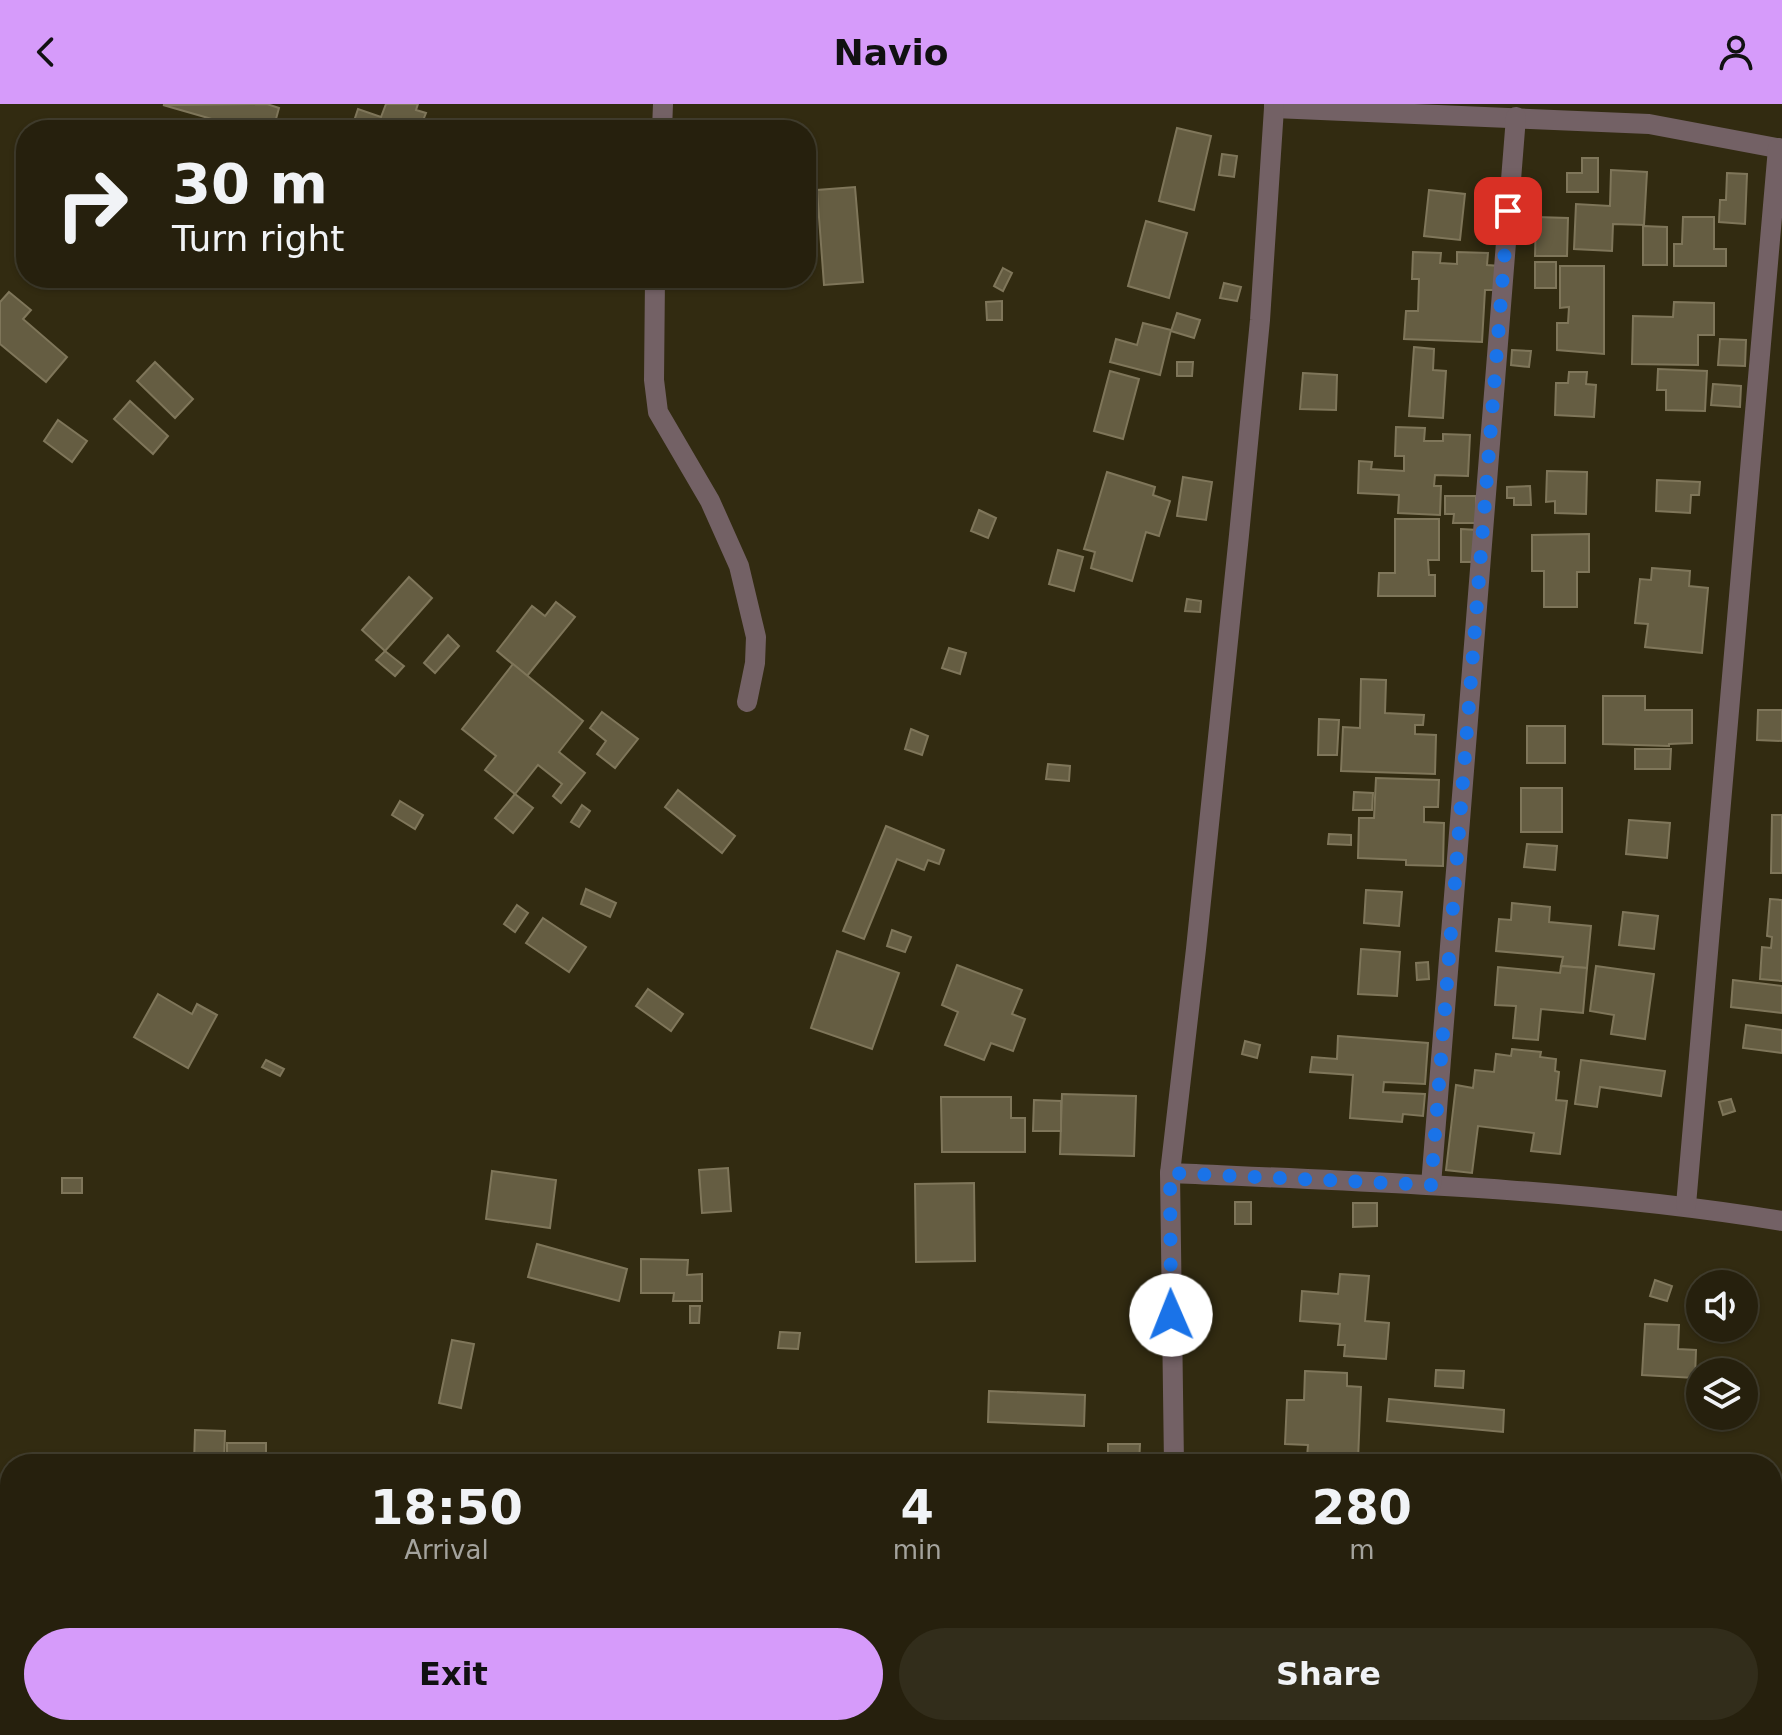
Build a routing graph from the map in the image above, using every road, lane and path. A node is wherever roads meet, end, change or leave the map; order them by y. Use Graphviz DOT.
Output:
graph roads {
  1 [pos="1274,106"];
  2 [pos="1649,114"];
  3 [pos="1516,117"];
  4 [pos="1780,149"];
  5 [pos="655,288"];
  6 [pos="747,702"];
  7 [pos="1170,1173"];
  8 [pos="1431,1185"];
  9 [pos="1686,1205"];
  10 [pos="1782,1221"];
  11 [pos="1174,1454"];
  1 -- 3 [label="street"];
  1 -- 7 [label="street"];
  2 -- 3 [label="street"];
  2 -- 4 [label="street"];
  3 -- 8 [label="street"];
  4 -- 9 [label="street"];
  5 -- 6 [label="street"];
  7 -- 8 [label="street"];
  7 -- 11 [label="street"];
  8 -- 9 [label="street"];
  9 -- 10 [label="street"];
}
